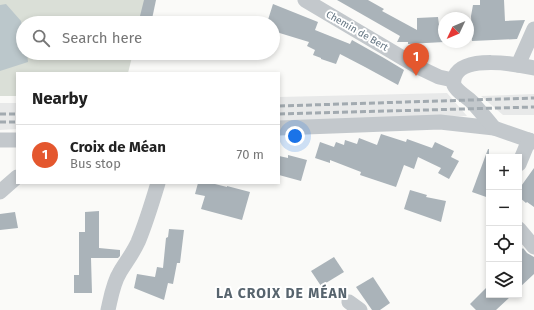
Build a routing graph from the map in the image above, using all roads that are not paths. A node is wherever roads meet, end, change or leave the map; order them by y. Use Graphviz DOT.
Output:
graph roads {
  1 [pos="305,0"];
  2 [pos="534,29"];
  3 [pos="518,65"];
  4 [pos="534,68"];
  5 [pos="453,80"];
  6 [pos="280,128"];
  7 [pos="494,128"];
  8 [pos="0,140"];
  9 [pos="16,140"];
  10 [pos="531,141"];
  11 [pos="522,158"];
  12 [pos="16,178"];
  13 [pos="158,184"];
  14 [pos="0,192"];
  15 [pos="522,232"];
  16 [pos="534,246"];
  17 [pos="108,310"];
  1 -- 5 [label="street, Chemin de Bert"];
  2 -- 3 [label="street"];
  3 -- 4 [label="street"];
  3 -- 5 [label="street"];
  5 -- 7 [label="street"];
  6 -- 7 [label="street"];
  7 -- 10 [label="street"];
  8 -- 9 [label="street"];
  10 -- 11 [label="street"];
  12 -- 14 [label="street"];
  13 -- 17 [label="street"];
  15 -- 16 [label="street"];
}
